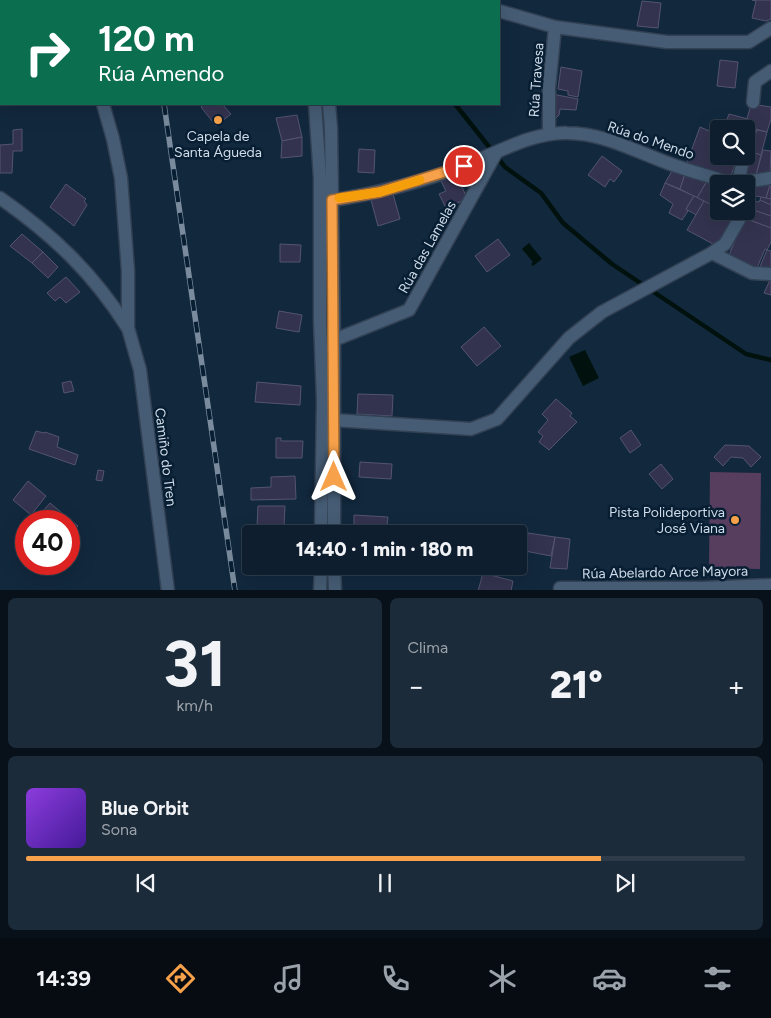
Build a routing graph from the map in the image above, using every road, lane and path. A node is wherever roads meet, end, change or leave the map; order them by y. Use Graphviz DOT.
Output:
graph roads {
  1 [pos="500,11"];
  2 [pos="555,27"];
  3 [pos="771,28"];
  4 [pos="771,71"];
  5 [pos="753,102"];
  6 [pos="102,105"];
  7 [pos="315,105"];
  8 [pos="329,105"];
  9 [pos="317,131"];
  10 [pos="549,134"];
  11 [pos="496,153"];
  12 [pos="710,177"];
  13 [pos="771,178"];
  14 [pos="755,180"];
  15 [pos="0,198"];
  16 [pos="330,200"];
  17 [pos="739,220"];
  18 [pos="712,253"];
  19 [pos="771,274"];
  20 [pos="320,321"];
  21 [pos="128,328"];
  22 [pos="334,340"];
  23 [pos="333,420"];
  24 [pos="321,525"];
  25 [pos="334,525"];
  26 [pos="321,575"];
  27 [pos="771,586"];
  28 [pos="560,588"];
  29 [pos="168,590"];
  30 [pos="320,590"];
  1 -- 2 [label="street"];
  2 -- 3 [label="street"];
  2 -- 10 [label="street, Rúa Travesa"];
  4 -- 5 [label="street"];
  6 -- 21 [label="street"];
  7 -- 9 [label="street"];
  8 -- 16 [label="street"];
  9 -- 16 [label="street"];
  9 -- 20 [label="street"];
  10 -- 11 [label="street, Rúa do Mendo"];
  10 -- 12 [label="street, Rúa do Mendo"];
  11 -- 16 [label="street, Rúa do Mendo"];
  11 -- 22 [label="street, Rúa das Lamelas"];
  13 -- 14 [label="street, Rúa do Mendo"];
  15 -- 21 [label="street"];
  16 -- 20 [label="street"];
  16 -- 22 [label="street"];
  17 -- 18 [label="street"];
  18 -- 19 [label="street"];
  18 -- 23 [label="street"];
  20 -- 24 [label="street"];
  21 -- 29 [label="street, Camiño do Tren"];
  22 -- 23 [label="street"];
  23 -- 25 [label="street"];
  26 -- 30 [label="street"];
  27 -- 28 [label="street, Rúa Abelardo Arce Mayora"];
}
